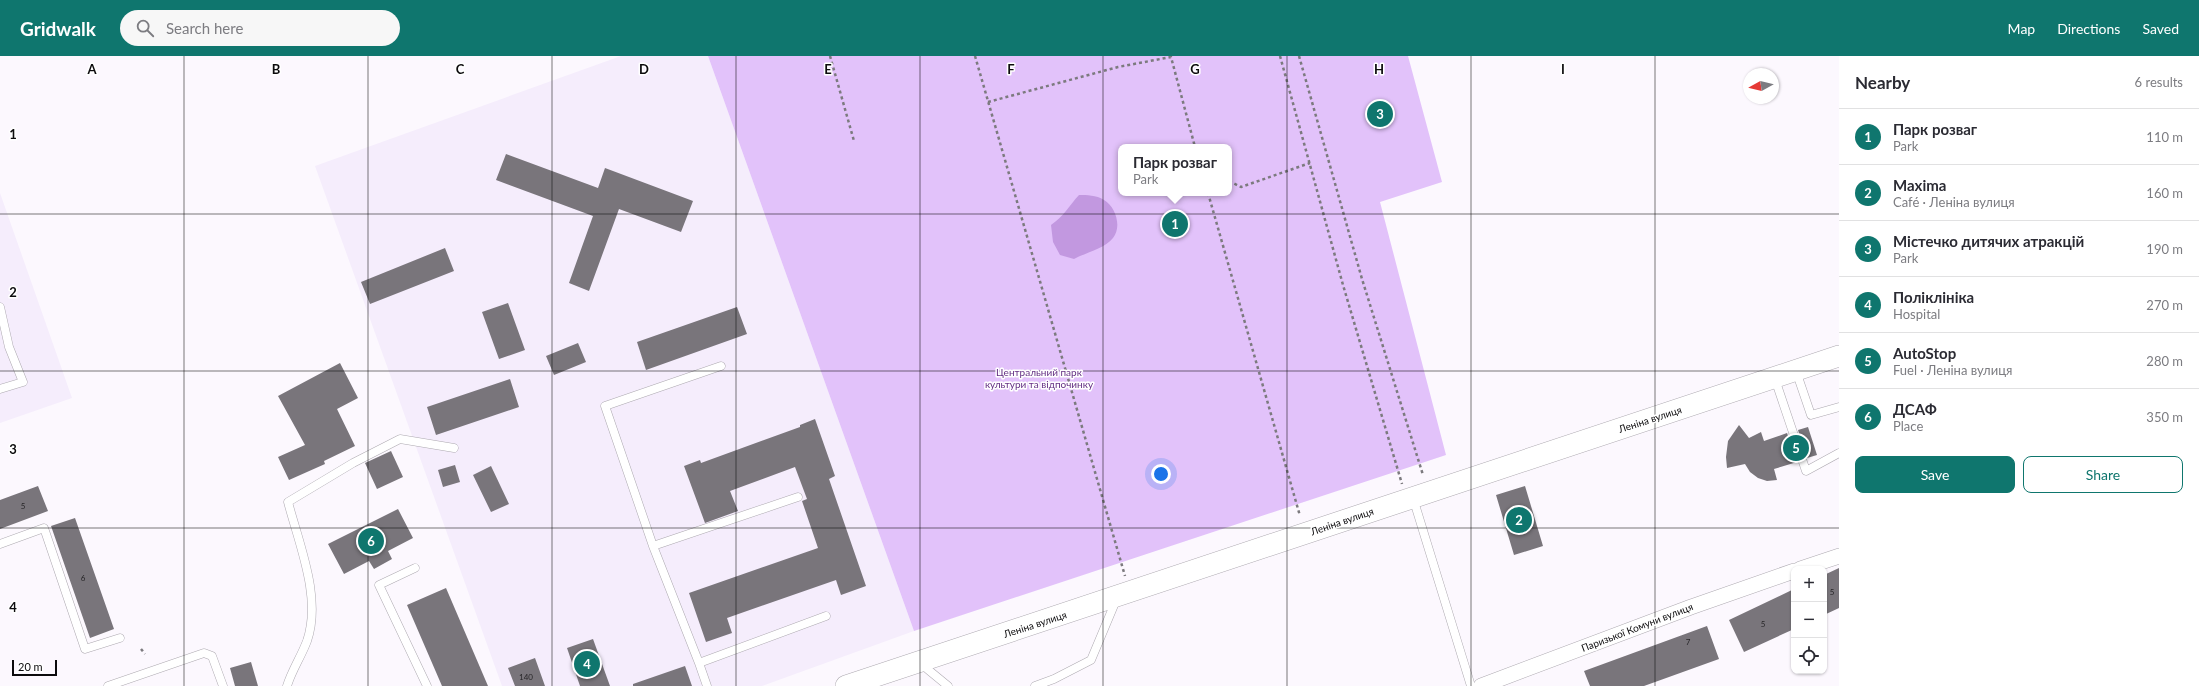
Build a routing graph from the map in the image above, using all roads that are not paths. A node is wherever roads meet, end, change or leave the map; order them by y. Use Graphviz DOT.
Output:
graph roads {
  1 [pos="0,307"];
  2 [pos="1839,356"];
  3 [pos="721,366"];
  4 [pos="1796,371"];
  5 [pos="1775,378"];
  6 [pos="0,389"];
  7 [pos="1839,407"];
  8 [pos="454,448"];
  9 [pos="1839,453"];
  10 [pos="1416,496"];
  11 [pos="798,497"];
  12 [pos="0,544"];
  13 [pos="653,546"];
  14 [pos="1839,556"];
  15 [pos="1809,566"];
  16 [pos="415,568"];
  17 [pos="1791,572"];
  18 [pos="1124,594"];
  19 [pos="826,616"];
  20 [pos="120,638"];
  21 [pos="919,662"];
  22 [pos="699,663"];
  23 [pos="108,686"];
  24 [pos="223,686"];
  25 [pos="287,686"];
  26 [pos="427,686"];
  27 [pos="707,686"];
  28 [pos="846,686"];
  29 [pos="948,686"];
  30 [pos="1035,686"];
  31 [pos="1471,686"];
  32 [pos="1481,686"];
  1 -- 6 [label="lane"];
  2 -- 4 [label="main road, Леніна вулиця"];
  3 -- 13 [label="lane"];
  4 -- 5 [label="main road, Леніна вулиця"];
  4 -- 7 [label="lane"];
  5 -- 9 [label="lane"];
  5 -- 10 [label="main road, Леніна вулиця"];
  8 -- 25 [label="lane"];
  10 -- 18 [label="main road, Леніна вулиця"];
  10 -- 31 [label="lane"];
  11 -- 13 [label="lane"];
  12 -- 20 [label="lane"];
  13 -- 22 [label="lane"];
  14 -- 15 [label="street"];
  16 -- 26 [label="lane"];
  17 -- 32 [label="street, Паризької Комуни вулиця"];
  18 -- 21 [label="main road, Леніна вулиця"];
  18 -- 30 [label="lane"];
  19 -- 22 [label="lane"];
  21 -- 28 [label="main road, Леніна вулиця"];
  21 -- 29 [label="lane"];
  22 -- 27 [label="lane"];
  23 -- 24 [label="lane"];
}
